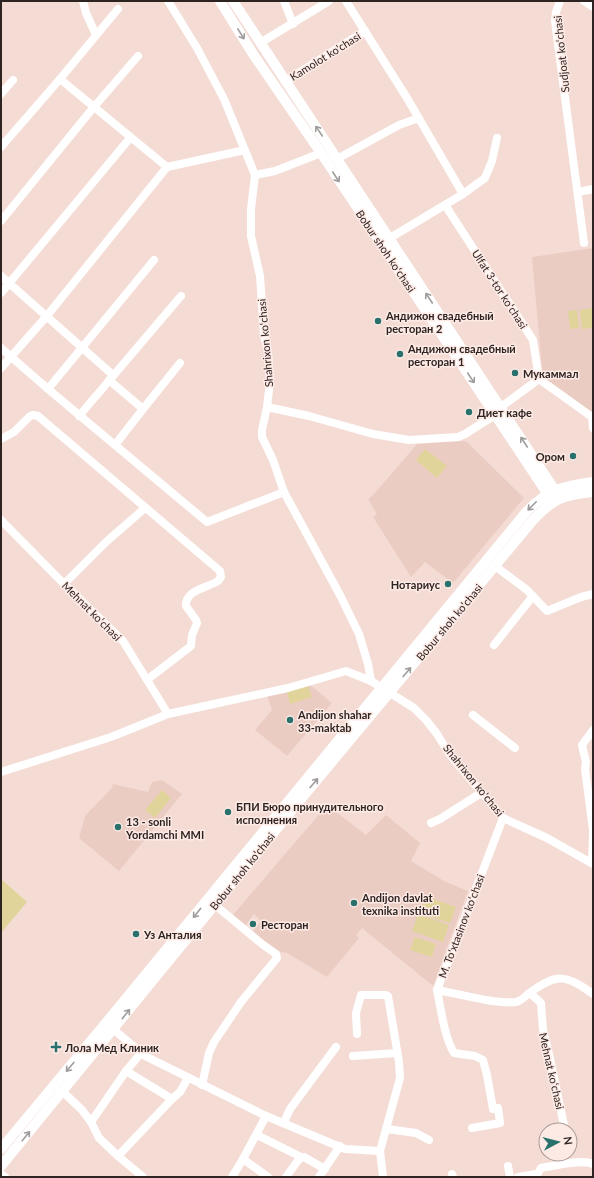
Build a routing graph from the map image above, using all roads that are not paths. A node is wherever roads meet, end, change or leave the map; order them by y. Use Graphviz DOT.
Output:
graph roads {
  1 [pos="83,1"];
  2 [pos="168,1"];
  3 [pos="220,1"];
  4 [pos="233,1"];
  5 [pos="284,1"];
  6 [pos="329,1"];
  7 [pos="346,1"];
  8 [pos="560,1"];
  9 [pos="584,1"];
  10 [pos="593,7"];
  11 [pos="118,9"];
  12 [pos="293,24"];
  13 [pos="365,31"];
  14 [pos="96,35"];
  15 [pos="260,43"];
  16 [pos="138,56"];
  17 [pos="60,79"];
  18 [pos="13,80"];
  19 [pos="286,81"];
  20 [pos="1,94"];
  21 [pos="94,108"];
  22 [pos="419,118"];
  23 [pos="130,138"];
  24 [pos="497,138"];
  25 [pos="1,147"];
  26 [pos="245,150"];
  27 [pos="321,153"];
  28 [pos="337,159"];
  29 [pos="167,167"];
  30 [pos="255,175"];
  31 [pos="593,189"];
  32 [pos="578,192"];
  33 [pos="463,194"];
  34 [pos="445,205"];
  35 [pos="1,221"];
  36 [pos="385,241"];
  37 [pos="584,243"];
  38 [pos="154,260"];
  39 [pos="1,276"];
  40 [pos="9,284"];
  41 [pos="1,293"];
  42 [pos="180,296"];
  43 [pos="46,317"];
  44 [pos="1,348"];
  45 [pos="82,348"];
  46 [pos="11,356"];
  47 [pos="180,363"];
  48 [pos="1,368"];
  49 [pos="111,377"];
  50 [pos="539,379"];
  51 [pos="48,389"];
  52 [pos="267,407"];
  53 [pos="143,409"];
  54 [pos="498,411"];
  55 [pos="79,416"];
  56 [pos="593,428"];
  57 [pos="1,439"];
  58 [pos="115,445"];
  59 [pos="593,482"];
  60 [pos="284,492"];
  61 [pos="593,492"];
  62 [pos="554,496"];
  63 [pos="145,508"];
  64 [pos="1,520"];
  65 [pos="495,566"];
  66 [pos="64,584"];
  67 [pos="593,594"];
  68 [pos="532,596"];
  69 [pos="494,644"];
  70 [pos="148,679"];
  71 [pos="371,681"];
  72 [pos="385,691"];
  73 [pos="168,714"];
  74 [pos="473,715"];
  75 [pos="593,730"];
  76 [pos="515,748"];
  77 [pos="590,762"];
  78 [pos="1,772"];
  79 [pos="481,793"];
  80 [pos="502,818"];
  81 [pos="431,823"];
  82 [pos="593,831"];
  83 [pos="592,863"];
  84 [pos="215,905"];
  85 [pos="437,990"];
  86 [pos="530,993"];
  87 [pos="593,994"];
  88 [pos="113,1029"];
  89 [pos="357,1034"];
  90 [pos="336,1047"];
  91 [pos="141,1053"];
  92 [pos="397,1053"];
  93 [pos="353,1056"];
  94 [pos="126,1071"];
  95 [pos="188,1078"];
  96 [pos="202,1085"];
  97 [pos="62,1091"];
  98 [pos="172,1099"];
  99 [pos="266,1116"];
  100 [pos="91,1122"];
  101 [pos="284,1122"];
  102 [pos="563,1122"];
  103 [pos="472,1128"];
  104 [pos="387,1129"];
  105 [pos="257,1135"];
  106 [pos="429,1140"];
  107 [pos="340,1146"];
  108 [pos="1,1149"];
  109 [pos="380,1151"];
  110 [pos="118,1156"];
  111 [pos="301,1157"];
  112 [pos="243,1159"];
  113 [pos="593,1164"];
  114 [pos="1,1166"];
  115 [pos="508,1166"];
  116 [pos="325,1169"];
  117 [pos="1,1174"];
  118 [pos="5,1177"];
  119 [pos="143,1177"];
  120 [pos="232,1177"];
  121 [pos="268,1177"];
  122 [pos="286,1177"];
  123 [pos="319,1177"];
  124 [pos="383,1177"];
  125 [pos="510,1177"];
  126 [pos="518,1177"];
  1 -- 14 [label="street"];
  2 -- 26 [label="street, Shahrixon koʻchasi"];
  3 -- 27 [label="main road, Bobur shoh koʻchasi, one-way"];
  4 -- 15 [label="main road, Bobur shoh koʻchasi"];
  5 -- 12 [label="street"];
  6 -- 12 [label="street"];
  7 -- 13 [label="street"];
  8 -- 32 [label="street, Sudjoat koʻchasi"];
  9 -- 10 [label="street"];
  11 -- 14 [label="street"];
  12 -- 15 [label="street"];
  13 -- 19 [label="street, Kamolot ko'chasi"];
  13 -- 22 [label="street"];
  14 -- 17 [label="street"];
  15 -- 19 [label="main road, Bobur shoh koʻchasi"];
  16 -- 21 [label="street"];
  17 -- 21 [label="street"];
  17 -- 25 [label="street"];
  18 -- 20 [label="street"];
  28 -- 19 [label="main road, Bobur shoh koʻchasi, one-way"];
  21 -- 23 [label="street"];
  21 -- 35 [label="street"];
  22 -- 28 [label="street"];
  22 -- 33 [label="street"];
  23 -- 29 [label="street"];
  23 -- 40 [label="street"];
  24 -- 33 [label="street"];
  26 -- 29 [label="street"];
  26 -- 30 [label="street, Shahrixon koʻchasi"];
  27 -- 30 [label="street"];
  27 -- 36 [label="main road, Bobur shoh koʻchasi, one-way"];
  28 -- 36 [label="main road, Bobur shoh koʻchasi"];
  29 -- 43 [label="street"];
  30 -- 52 [label="street, Shahrixon koʻchasi"];
  31 -- 32 [label="street"];
  32 -- 37 [label="street, Sudjoat koʻchasi"];
  33 -- 34 [label="street"];
  34 -- 36 [label="street"];
  34 -- 50 [label="street, Ulfat 3-tor koʻchasi"];
  36 -- 54 [label="main road, Bobur shoh koʻchasi"];
  38 -- 45 [label="street"];
  39 -- 40 [label="street"];
  40 -- 41 [label="street"];
  40 -- 43 [label="street"];
  42 -- 49 [label="street"];
  43 -- 45 [label="street"];
  43 -- 46 [label="street"];
  44 -- 46 [label="street"];
  45 -- 49 [label="street"];
  45 -- 51 [label="street"];
  46 -- 48 [label="street"];
  46 -- 51 [label="street"];
  47 -- 53 [label="street"];
  49 -- 53 [label="street"];
  49 -- 55 [label="street"];
  50 -- 54 [label="street"];
  50 -- 56 [label="street"];
  51 -- 55 [label="street"];
  52 -- 54 [label="street"];
  52 -- 60 [label="street, Shahrixon koʻchasi"];
  53 -- 58 [label="street"];
  54 -- 62 [label="main road, Bobur shoh koʻchasi"];
  55 -- 58 [label="street"];
  57 -- 63 [label="street"];
  58 -- 60 [label="street"];
  59 -- 62 [label="main road, Bobur shoh ko'chasi"];
  60 -- 71 [label="street, Shahrixon koʻchasi"];
  61 -- 62 [label="main road, Bobur shoh ko'chasi"];
  62 -- 65 [label="main road, Bobur shoh ko'chasi"];
  62 -- 72 [label="main road, Bobur shoh ko'chasi, one-way"];
  63 -- 66 [label="street"];
  63 -- 70 [label="street"];
  64 -- 66 [label="street, Mehnat koʻchasi"];
  65 -- 68 [label="street"];
  72 -- 65 [label="main road, Bobur shoh ko'chasi, one-way"];
  66 -- 70 [label="street, Mehnat koʻchasi"];
  67 -- 68 [label="street"];
  68 -- 69 [label="street"];
  70 -- 73 [label="street, Mehnat koʻchasi"];
  71 -- 72 [label="street"];
  71 -- 73 [label="street"];
  72 -- 79 [label="street, Shahrixon koʻchasi"];
  84 -- 72 [label="main road, Bobur shoh ko'chasi, one-way"];
  72 -- 108 [label="main road, Bobur shoh ko'chasi, one-way"];
  73 -- 78 [label="street"];
  74 -- 76 [label="street"];
  75 -- 77 [label="street, Shahrixon koʻchasi"];
  77 -- 82 [label="street, Shahrixon koʻchasi"];
  79 -- 80 [label="street, Shahrixon koʻchasi"];
  79 -- 81 [label="street"];
  80 -- 83 [label="street, Shahrixon koʻchasi"];
  80 -- 85 [label="street, M. Toʻxtasinov koʻchasi"];
  82 -- 83 [label="street, Shahrixon koʻchasi"];
  88 -- 84 [label="main road, Bobur shoh ko'chasi, one-way"];
  84 -- 96 [label="street"];
  85 -- 86 [label="street, M. Toʻxtasinov koʻchasi"];
  85 -- 103 [label="street"];
  86 -- 87 [label="street, M. Toʻxtasinov koʻchasi"];
  86 -- 102 [label="street, Mehnat koʻchasi"];
  88 -- 91 [label="street"];
  88 -- 97 [label="main road, Bobur shoh ko'chasi"];
  89 -- 92 [label="street"];
  90 -- 101 [label="street"];
  91 -- 94 [label="street"];
  91 -- 95 [label="street"];
  92 -- 93 [label="street"];
  92 -- 104 [label="street"];
  94 -- 98 [label="street"];
  94 -- 100 [label="street"];
  95 -- 96 [label="street"];
  95 -- 98 [label="street"];
  96 -- 99 [label="street"];
  97 -- 100 [label="street"];
  114 -- 97 [label="main road, Bobur shoh ko'chasi, one-way"];
  98 -- 110 [label="street"];
  99 -- 101 [label="street"];
  99 -- 105 [label="street"];
  100 -- 110 [label="street"];
  101 -- 107 [label="street"];
  104 -- 106 [label="street"];
  104 -- 109 [label="street"];
  105 -- 111 [label="street"];
  105 -- 112 [label="street"];
  107 -- 109 [label="street"];
  107 -- 116 [label="street"];
  109 -- 124 [label="street"];
  110 -- 119 [label="street"];
  111 -- 116 [label="street"];
  111 -- 122 [label="street"];
  112 -- 120 [label="street"];
  112 -- 121 [label="street"];
  113 -- 126 [label="street"];
  115 -- 125 [label="street"];
  116 -- 123 [label="street"];
  117 -- 118 [label="street"];
}
